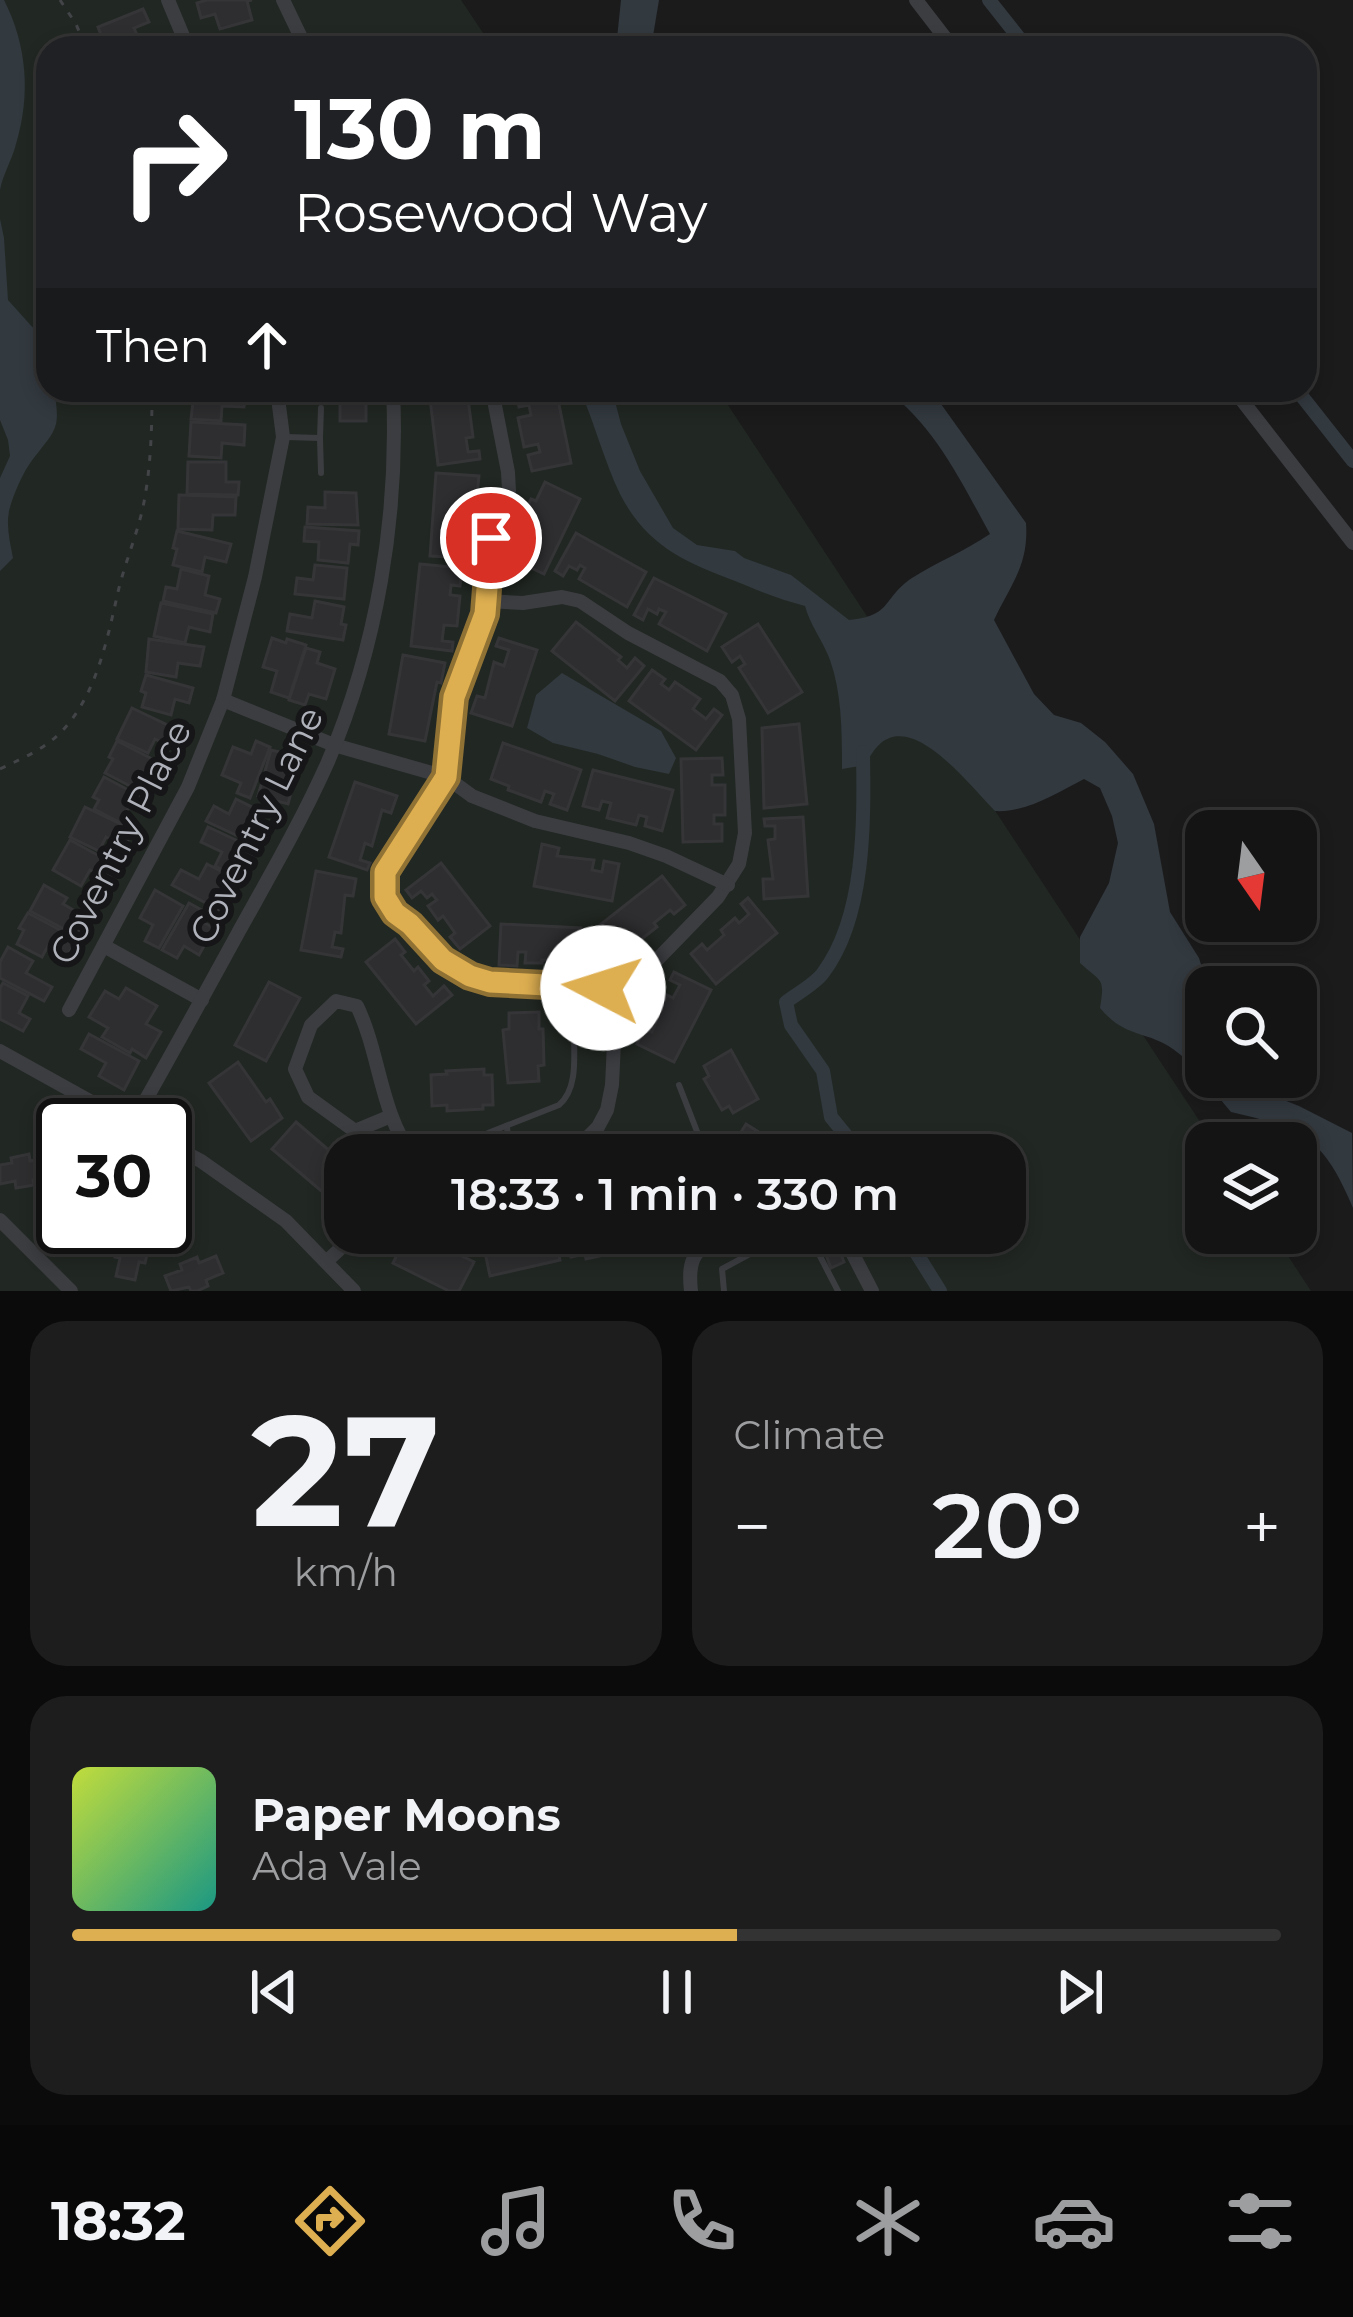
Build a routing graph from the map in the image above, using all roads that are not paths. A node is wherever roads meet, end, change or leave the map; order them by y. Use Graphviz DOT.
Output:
graph roads {
  1 [pos="168,0"];
  2 [pos="283,0"];
  3 [pos="916,0"];
  4 [pos="183,36"];
  5 [pos="300,36"];
  6 [pos="944,36"];
  7 [pos="279,402"];
  8 [pos="393,402"];
  9 [pos="494,402"];
  10 [pos="1243,402"];
  11 [pos="321,408"];
  12 [pos="283,436"];
  13 [pos="320,438"];
  14 [pos="321,473"];
  15 [pos="1353,543"];
  16 [pos="487,601"];
  17 [pos="223,700"];
  18 [pos="334,745"];
  19 [pos="446,777"];
  20 [pos="728,885"];
  21 [pos="104,946"];
  22 [pos="202,1000"];
  23 [pos="625,1000"];
  24 [pos="69,1010"];
  25 [pos="617,1028"];
  26 [pos="0,1051"];
  27 [pos="679,1085"];
  28 [pos="84,1098"];
  29 [pos="148,1098"];
  30 [pos="391,1116"];
  31 [pos="507,1126"];
  32 [pos="488,1133"];
  33 [pos="401,1134"];
  34 [pos="508,1134"];
  35 [pos="590,1134"];
  36 [pos="698,1134"];
  37 [pos="192,1156"];
  38 [pos="0,1220"];
  39 [pos="334,1254"];
  40 [pos="696,1254"];
  41 [pos="750,1254"];
  42 [pos="819,1254"];
  43 [pos="853,1254"];
  44 [pos="327,1261"];
  45 [pos="71,1291"];
  46 [pos="354,1291"];
  47 [pos="691,1291"];
  48 [pos="724,1291"];
  49 [pos="838,1291"];
  50 [pos="872,1291"];
  1 -- 4 [label="street"];
  2 -- 5 [label="street"];
  3 -- 6 [label="street"];
  7 -- 12 [label="street, Coventry Place"];
  8 -- 18 [label="street, Coventry Lane"];
  9 -- 16 [label="street"];
  10 -- 15 [label="street"];
  11 -- 13 [label="lane"];
  12 -- 13 [label="lane"];
  12 -- 17 [label="street, Coventry Place"];
  13 -- 14 [label="lane"];
  16 -- 19 [label="street"];
  16 -- 20 [label="street"];
  17 -- 18 [label="street, Coventry Place"];
  17 -- 21 [label="street, Coventry Place"];
  18 -- 19 [label="street, Coventry Place"];
  18 -- 22 [label="street, Coventry Lane"];
  19 -- 20 [label="street, Coventry Place"];
  19 -- 23 [label="street"];
  20 -- 23 [label="street"];
  21 -- 22 [label="street, Coventry Lane"];
  21 -- 24 [label="street, Coventry Place"];
  22 -- 29 [label="street, Coventry Lane"];
  23 -- 25 [label="street"];
  25 -- 31 [label="lane"];
  25 -- 35 [label="street"];
  26 -- 28 [label="street"];
  27 -- 36 [label="lane"];
  30 -- 30 [label="street"];
  30 -- 33 [label="street"];
  31 -- 32 [label="lane"];
  31 -- 34 [label="lane"];
  37 -- 44 [label="street"];
  38 -- 45 [label="street"];
  39 -- 44 [label="street"];
  40 -- 47 [label="street"];
  41 -- 48 [label="lane"];
  42 -- 49 [label="lane"];
  43 -- 50 [label="street"];
  44 -- 46 [label="street"];
}
